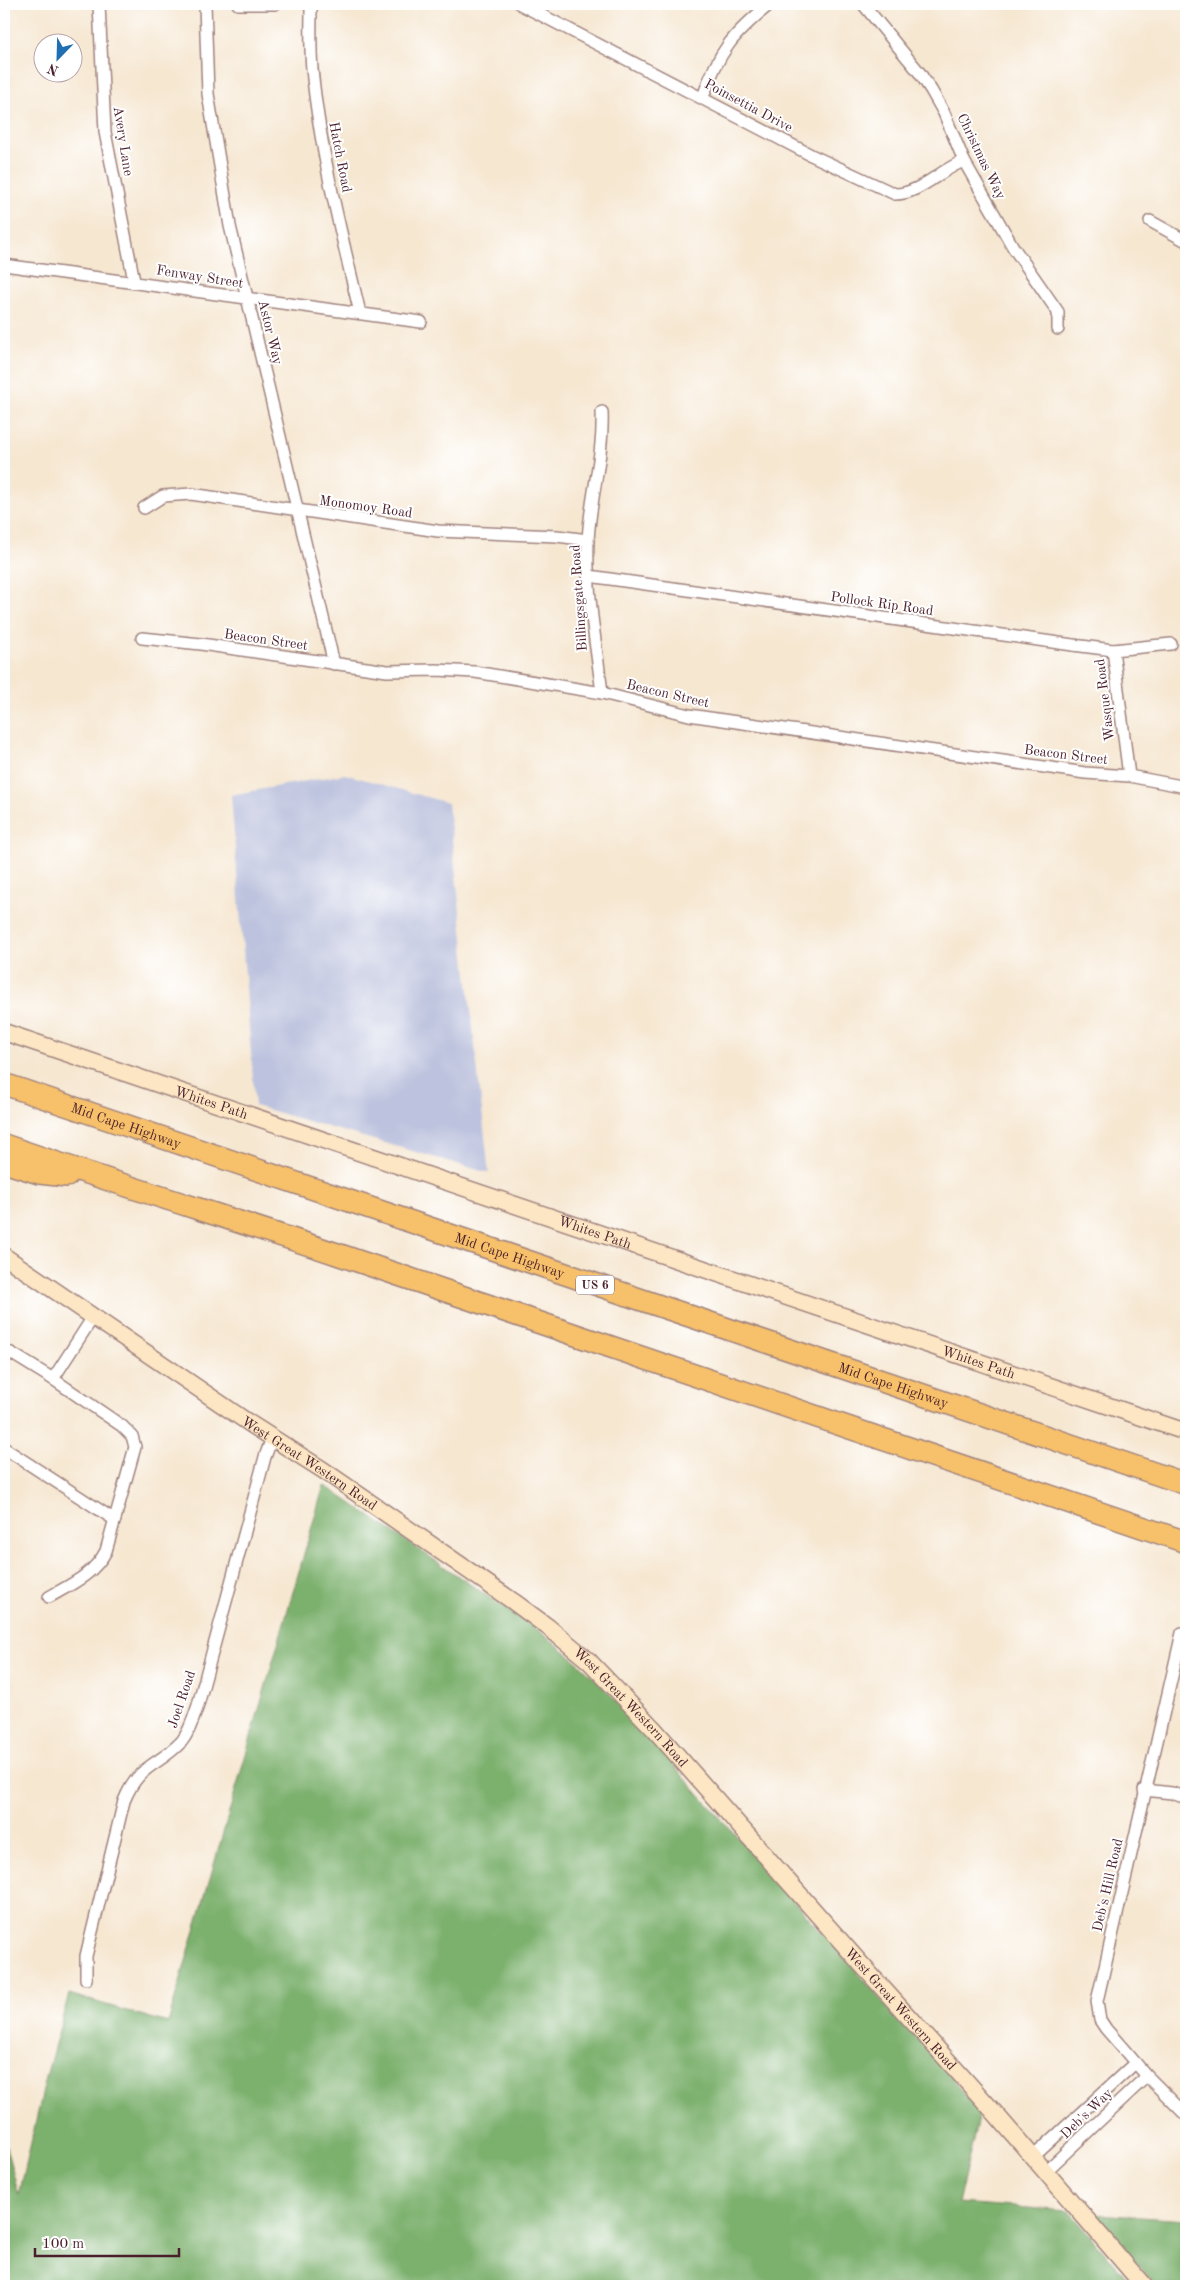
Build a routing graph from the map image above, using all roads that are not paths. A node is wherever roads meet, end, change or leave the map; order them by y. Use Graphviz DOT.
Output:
graph roads {
  1 [pos="99,4"];
  2 [pos="205,4"];
  3 [pos="238,4"];
  4 [pos="275,4"];
  5 [pos="311,4"];
  6 [pos="520,4"];
  7 [pos="770,4"];
  8 [pos="863,4"];
  9 [pos="542,9"];
  10 [pos="702,97"];
  11 [pos="964,161"];
  12 [pos="1150,221"];
  13 [pos="1186,241"];
  14 [pos="4,264"];
  15 [pos="134,281"];
  16 [pos="248,299"];
  17 [pos="360,313"];
  18 [pos="421,322"];
  19 [pos="1058,329"];
  20 [pos="602,412"];
  21 [pos="144,508"];
  22 [pos="297,511"];
  23 [pos="588,540"];
  24 [pos="589,576"];
  25 [pos="142,638"];
  26 [pos="1171,644"];
  27 [pos="1113,650"];
  28 [pos="334,664"];
  29 [pos="602,693"];
  30 [pos="1129,776"];
  31 [pos="1186,787"];
  32 [pos="4,1032"];
  33 [pos="4,1084"];
  34 [pos="4,1145"];
  35 [pos="4,1162"];
  36 [pos="88,1174"];
  37 [pos="4,1256"];
  38 [pos="93,1317"];
  39 [pos="4,1352"];
  40 [pos="53,1379"];
  41 [pos="1186,1432"];
  42 [pos="272,1438"];
  43 [pos="4,1448"];
  44 [pos="1186,1484"];
  45 [pos="115,1520"];
  46 [pos="1186,1542"];
  47 [pos="50,1597"];
  48 [pos="1182,1632"];
  49 [pos="1144,1790"];
  50 [pos="1186,1798"];
  51 [pos="86,1979"];
  52 [pos="1136,2063"];
  53 [pos="1146,2076"];
  54 [pos="1186,2115"];
  55 [pos="1033,2157"];
  56 [pos="1045,2172"];
  57 [pos="1144,2286"];
  1 -- 15 [label="street, Avery Lane"];
  2 -- 16 [label="street, Astor Way"];
  3 -- 4 [label="street"];
  5 -- 17 [label="street, Hatch Road"];
  6 -- 9 [label="street, Poinsettia Drive"];
  7 -- 10 [label="street"];
  8 -- 11 [label="street, Christmas Way"];
  9 -- 10 [label="street, Poinsettia Drive"];
  10 -- 11 [label="street, Poinsettia Drive"];
  11 -- 19 [label="street, Christmas Way"];
  12 -- 13 [label="street"];
  14 -- 15 [label="street, Fenway Street"];
  15 -- 16 [label="street, Fenway Street"];
  16 -- 17 [label="street, Fenway Street"];
  16 -- 22 [label="street, Astor Way"];
  17 -- 18 [label="street, Fenway Street"];
  20 -- 23 [label="street, Billingsgate Road"];
  21 -- 22 [label="street, Monomoy Road"];
  22 -- 23 [label="street, Monomoy Road"];
  22 -- 28 [label="street, Astor Way"];
  23 -- 24 [label="street, Billingsgate Road"];
  24 -- 27 [label="street, Pollock Rip Road"];
  24 -- 29 [label="street, Billingsgate Road"];
  25 -- 28 [label="street, Beacon Street"];
  26 -- 27 [label="street, Pollock Rip Road"];
  27 -- 30 [label="street, Wasque Road"];
  28 -- 29 [label="street, Beacon Street"];
  29 -- 30 [label="street, Beacon Street"];
  30 -- 31 [label="street, Beacon Street"];
  32 -- 41 [label="street, Whites Path"];
  33 -- 44 [label="highway, Mid Cape Highway / US 6"];
  34 -- 36 [label="highway"];
  35 -- 36 [label="highway"];
  36 -- 46 [label="highway"];
  37 -- 38 [label="street, West Great Western Road"];
  38 -- 40 [label="street"];
  38 -- 42 [label="street, West Great Western Road"];
  39 -- 40 [label="street"];
  40 -- 45 [label="street"];
  42 -- 51 [label="street, Joel Road"];
  42 -- 55 [label="street, West Great Western Road"];
  43 -- 45 [label="street"];
  45 -- 47 [label="street"];
  48 -- 49 [label="street, Deb's Hill Road"];
  49 -- 50 [label="street"];
  49 -- 52 [label="street, Deb's Hill Road"];
  52 -- 53 [label="street, Deb's Hill Road"];
  52 -- 55 [label="street, Deb's Way"];
  53 -- 54 [label="street, Deb's Hill Road"];
  53 -- 56 [label="street, Deb's Way"];
  55 -- 56 [label="street, West Great Western Road"];
  56 -- 57 [label="street, West Great Western Road"];
}
